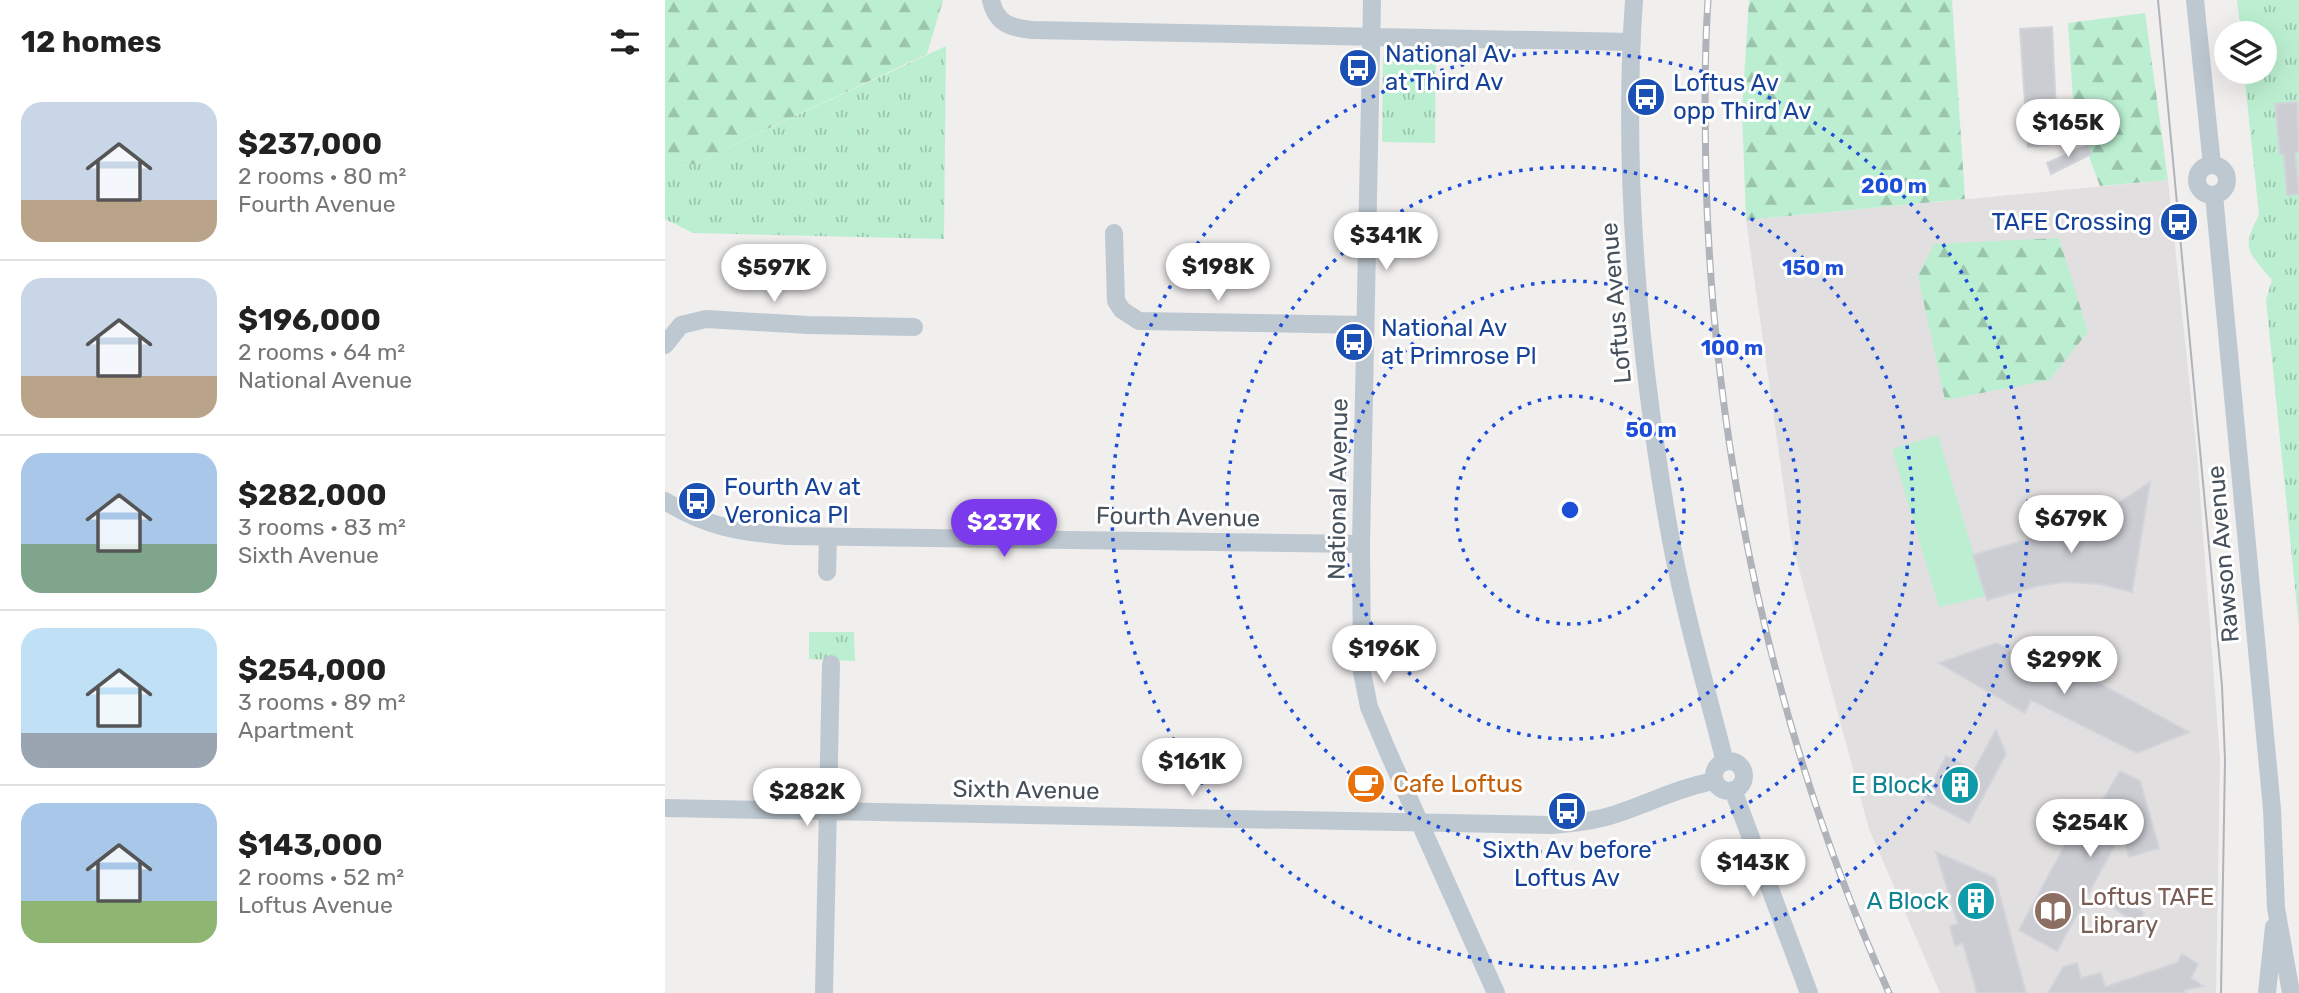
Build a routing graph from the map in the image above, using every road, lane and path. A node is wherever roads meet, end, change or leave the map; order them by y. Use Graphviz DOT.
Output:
graph roads {
  1 [pos="991,0"];
  2 [pos="1372,0"];
  3 [pos="1634,0"];
  4 [pos="2195,0"];
  5 [pos="1372,38"];
  6 [pos="1631,42"];
  7 [pos="1114,233"];
  8 [pos="1365,325"];
  9 [pos="914,327"];
  10 [pos="665,345"];
  11 [pos="665,501"];
  12 [pos="828,537"];
  13 [pos="1361,544"];
  14 [pos="827,572"];
  15 [pos="831,664"];
  16 [pos="1725,762"];
  17 [pos="1714,781"];
  18 [pos="1733,790"];
  19 [pos="665,808"];
  20 [pos="827,811"];
  21 [pos="1419,822"];
  22 [pos="2276,908"];
  23 [pos="824,993"];
  24 [pos="1496,993"];
  25 [pos="1809,993"];
  26 [pos="2267,993"];
  27 [pos="2291,993"];
  1 -- 5 [label="street"];
  2 -- 5 [label="street, National Avenue"];
  3 -- 6 [label="street, Loftus Avenue"];
  4 -- 22 [label="street, Rawson Avenue"];
  5 -- 6 [label="street"];
  5 -- 8 [label="street, National Avenue"];
  6 -- 16 [label="street, Loftus Avenue"];
  7 -- 8 [label="street"];
  8 -- 13 [label="street, National Avenue"];
  9 -- 10 [label="street"];
  11 -- 12 [label="street, Fourth Avenue"];
  12 -- 13 [label="street, Fourth Avenue"];
  12 -- 14 [label="street"];
  13 -- 21 [label="street, National Avenue"];
  15 -- 20 [label="street"];
  16 -- 17 [label="street"];
  16 -- 18 [label="street"];
  17 -- 18 [label="street"];
  17 -- 21 [label="street, Sixth Avenue"];
  18 -- 25 [label="street"];
  19 -- 20 [label="street, Sixth Avenue"];
  20 -- 21 [label="street, Sixth Avenue"];
  20 -- 23 [label="street"];
  21 -- 24 [label="street, National Avenue"];
  22 -- 26 [label="street, Rawson Avenue"];
  22 -- 27 [label="street, Rawson Avenue"];
}
